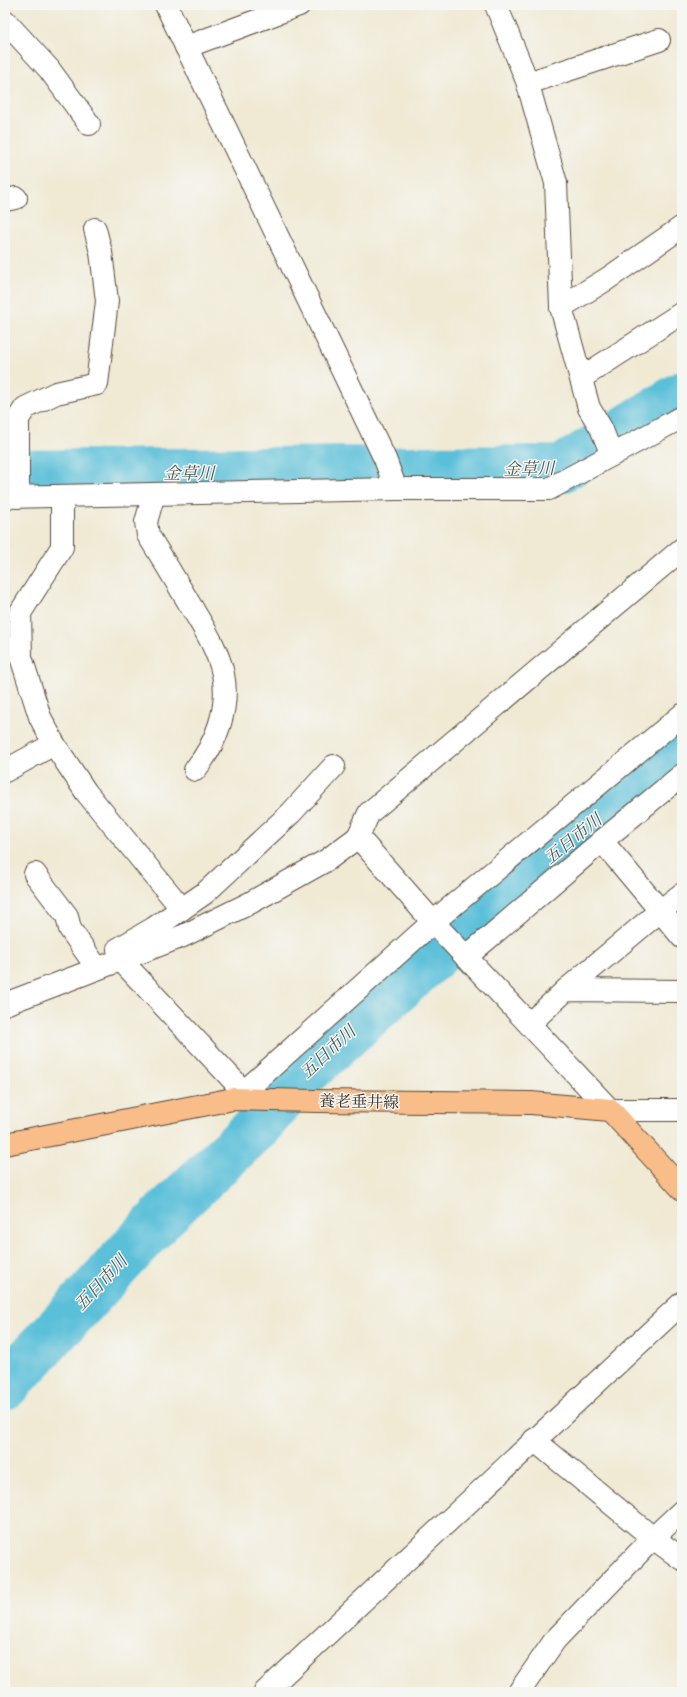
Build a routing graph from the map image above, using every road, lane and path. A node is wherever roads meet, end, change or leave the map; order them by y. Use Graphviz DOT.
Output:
graph roads {
  1 [pos="166,5"];
  2 [pos="299,5"];
  3 [pos="496,5"];
  4 [pos="5,21"];
  5 [pos="659,40"];
  6 [pos="186,47"];
  7 [pos="528,83"];
  8 [pos="89,124"];
  9 [pos="682,227"];
  10 [pos="95,229"];
  11 [pos="561,307"];
  12 [pos="682,313"];
  13 [pos="581,378"];
  14 [pos="682,417"];
  15 [pos="607,443"];
  16 [pos="15,486"];
  17 [pos="396,489"];
  18 [pos="154,494"];
  19 [pos="62,496"];
  20 [pos="682,549"];
  21 [pos="682,716"];
  22 [pos="54,744"];
  23 [pos="334,766"];
  24 [pos="195,770"];
  25 [pos="5,771"];
  26 [pos="682,775"];
  27 [pos="358,837"];
  28 [pos="602,841"];
  29 [pos="34,874"];
  30 [pos="682,894"];
  31 [pos="182,909"];
  32 [pos="660,911"];
  33 [pos="433,922"];
  34 [pos="682,936"];
  35 [pos="466,957"];
  36 [pos="120,959"];
  37 [pos="97,968"];
  38 [pos="566,990"];
  39 [pos="682,991"];
  40 [pos="5,1004"];
  41 [pos="528,1024"];
  42 [pos="237,1096"];
  43 [pos="610,1110"];
  44 [pos="682,1110"];
  45 [pos="5,1144"];
  46 [pos="682,1189"];
  47 [pos="682,1303"];
  48 [pos="534,1440"];
  49 [pos="682,1511"];
  50 [pos="653,1538"];
  51 [pos="682,1559"];
  52 [pos="265,1692"];
  53 [pos="519,1692"];
  1 -- 6 [label="street"];
  2 -- 6 [label="street"];
  3 -- 7 [label="street"];
  4 -- 8 [label="street"];
  5 -- 7 [label="street"];
  6 -- 17 [label="street"];
  7 -- 11 [label="street"];
  9 -- 11 [label="street"];
  10 -- 16 [label="street"];
  11 -- 13 [label="street"];
  12 -- 13 [label="street"];
  13 -- 15 [label="street"];
  14 -- 15 [label="street"];
  15 -- 17 [label="street"];
  16 -- 19 [label="street"];
  17 -- 18 [label="street"];
  18 -- 19 [label="street"];
  18 -- 24 [label="street"];
  19 -- 22 [label="street"];
  20 -- 27 [label="street"];
  21 -- 33 [label="street"];
  22 -- 25 [label="street"];
  22 -- 31 [label="street"];
  23 -- 31 [label="street"];
  26 -- 28 [label="street"];
  27 -- 33 [label="street"];
  27 -- 36 [label="street"];
  28 -- 32 [label="street"];
  28 -- 35 [label="street"];
  29 -- 37 [label="street"];
  30 -- 32 [label="street"];
  31 -- 36 [label="street"];
  32 -- 34 [label="street"];
  32 -- 38 [label="street"];
  33 -- 35 [label="street"];
  33 -- 42 [label="street"];
  35 -- 41 [label="street"];
  36 -- 37 [label="street"];
  36 -- 42 [label="street"];
  37 -- 40 [label="street"];
  38 -- 39 [label="street"];
  38 -- 41 [label="street"];
  41 -- 43 [label="street"];
  42 -- 43 [label="main road, 養老垂井線"];
  42 -- 45 [label="main road, 養老垂井線"];
  43 -- 44 [label="street"];
  43 -- 46 [label="main road"];
  47 -- 48 [label="street"];
  48 -- 50 [label="street"];
  48 -- 52 [label="street"];
  49 -- 50 [label="street"];
  50 -- 51 [label="street"];
  50 -- 53 [label="street"];
}
